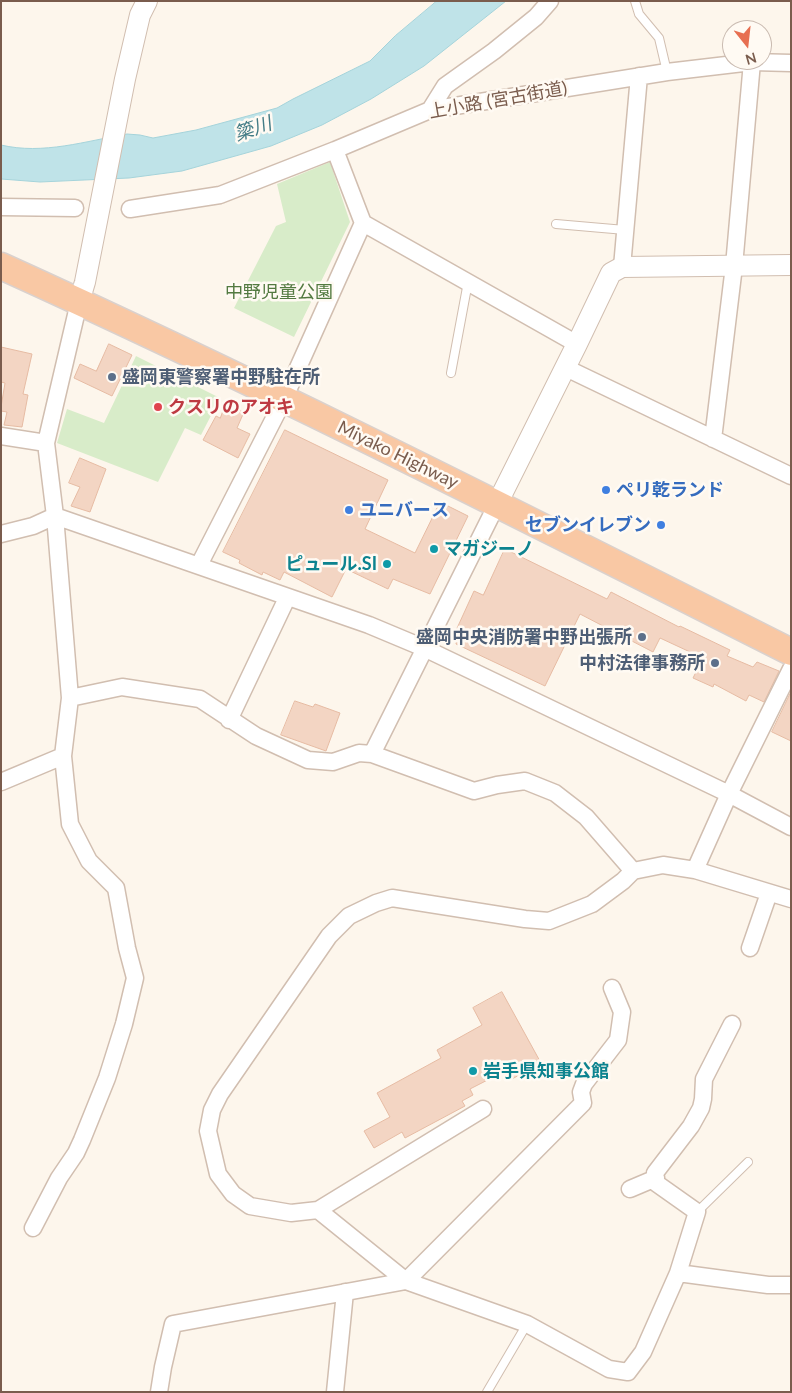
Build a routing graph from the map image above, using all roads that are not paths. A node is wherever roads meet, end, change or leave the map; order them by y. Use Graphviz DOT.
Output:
graph roads {
  1 [pos="147,1"];
  2 [pos="550,1"];
  3 [pos="635,1"];
  4 [pos="772,63"];
  5 [pos="791,63"];
  6 [pos="722,66"];
  7 [pos="751,70"];
  8 [pos="667,72"];
  9 [pos="639,76"];
  10 [pos="430,110"];
  11 [pos="335,150"];
  12 [pos="1,207"];
  13 [pos="75,208"];
  14 [pos="130,209"];
  15 [pos="363,223"];
  16 [pos="556,224"];
  17 [pos="625,230"];
  18 [pos="791,265"];
  19 [pos="1,266"];
  20 [pos="734,266"];
  21 [pos="622,267"];
  22 [pos="468,282"];
  23 [pos="79,302"];
  24 [pos="578,344"];
  25 [pos="566,368"];
  26 [pos="451,374"];
  27 [pos="284,399"];
  28 [pos="1,436"];
  29 [pos="713,439"];
  30 [pos="46,443"];
  31 [pos="791,476"];
  32 [pos="497,504"];
  33 [pos="55,516"];
  34 [pos="1,534"];
  35 [pos="199,565"];
  36 [pos="287,598"];
  37 [pos="424,648"];
  38 [pos="791,652"];
  39 [pos="791,669"];
  40 [pos="70,698"];
  41 [pos="229,720"];
  42 [pos="372,754"];
  43 [pos="63,756"];
  44 [pos="1,782"];
  45 [pos="729,794"];
  46 [pos="791,827"];
  47 [pos="695,870"];
  48 [pos="633,871"];
  49 [pos="769,893"];
  50 [pos="791,900"];
  51 [pos="750,948"];
  52 [pos="612,988"];
  53 [pos="732,1024"];
  54 [pos="483,1109"];
  55 [pos="748,1162"];
  56 [pos="656,1178"];
  57 [pos="630,1189"];
  58 [pos="318,1210"];
  59 [pos="697,1212"];
  60 [pos="33,1228"];
  61 [pos="678,1273"];
  62 [pos="406,1281"];
  63 [pos="791,1284"];
  64 [pos="345,1292"];
  65 [pos="527,1324"];
  66 [pos="158,1392"];
  67 [pos="334,1392"];
  68 [pos="487,1392"];
  1 -- 23 [label="street"];
  2 -- 10 [label="street"];
  3 -- 8 [label="lane"];
  4 -- 5 [label="street, 上小路 (宮古街道)"];
  6 -- 8 [label="street, 上小路 (宮古街道)"];
  7 -- 20 [label="street"];
  8 -- 9 [label="street, 上小路 (宮古街道)"];
  9 -- 10 [label="street, 上小路 (宮古街道)"];
  9 -- 17 [label="street"];
  10 -- 11 [label="street, 上小路 (宮古街道)"];
  11 -- 14 [label="street, 上小路 (宮古街道)"];
  11 -- 15 [label="street"];
  12 -- 13 [label="street"];
  15 -- 22 [label="street"];
  15 -- 27 [label="street"];
  16 -- 17 [label="lane"];
  17 -- 21 [label="street"];
  18 -- 20 [label="street"];
  19 -- 23 [label="highway, Miyako Highway"];
  20 -- 21 [label="street"];
  20 -- 29 [label="street"];
  21 -- 24 [label="street"];
  22 -- 24 [label="street"];
  22 -- 26 [label="lane"];
  23 -- 27 [label="highway, Miyako Highway"];
  23 -- 30 [label="street"];
  24 -- 25 [label="street"];
  25 -- 29 [label="street"];
  25 -- 32 [label="street"];
  27 -- 32 [label="highway, Miyako Highway"];
  27 -- 35 [label="street"];
  28 -- 30 [label="street"];
  29 -- 31 [label="street"];
  30 -- 33 [label="street"];
  32 -- 37 [label="street"];
  32 -- 38 [label="highway, Miyako Highway"];
  33 -- 34 [label="street"];
  33 -- 35 [label="street"];
  33 -- 40 [label="street"];
  35 -- 36 [label="street"];
  36 -- 37 [label="street"];
  36 -- 41 [label="street"];
  37 -- 42 [label="street"];
  37 -- 45 [label="street"];
  39 -- 45 [label="street"];
  40 -- 41 [label="street"];
  40 -- 43 [label="street"];
  41 -- 42 [label="street"];
  42 -- 48 [label="street"];
  43 -- 44 [label="street"];
  43 -- 60 [label="street"];
  45 -- 46 [label="street"];
  45 -- 47 [label="street"];
  47 -- 48 [label="street"];
  47 -- 49 [label="street"];
  48 -- 58 [label="street"];
  49 -- 50 [label="street"];
  49 -- 51 [label="street"];
  52 -- 62 [label="street"];
  53 -- 56 [label="street"];
  54 -- 58 [label="street"];
  55 -- 59 [label="lane"];
  56 -- 57 [label="street"];
  56 -- 59 [label="street"];
  58 -- 62 [label="street"];
  59 -- 61 [label="street"];
  61 -- 63 [label="street"];
  61 -- 65 [label="street"];
  62 -- 64 [label="street"];
  62 -- 65 [label="street"];
  64 -- 66 [label="street"];
  64 -- 67 [label="street"];
  65 -- 68 [label="lane"];
}
